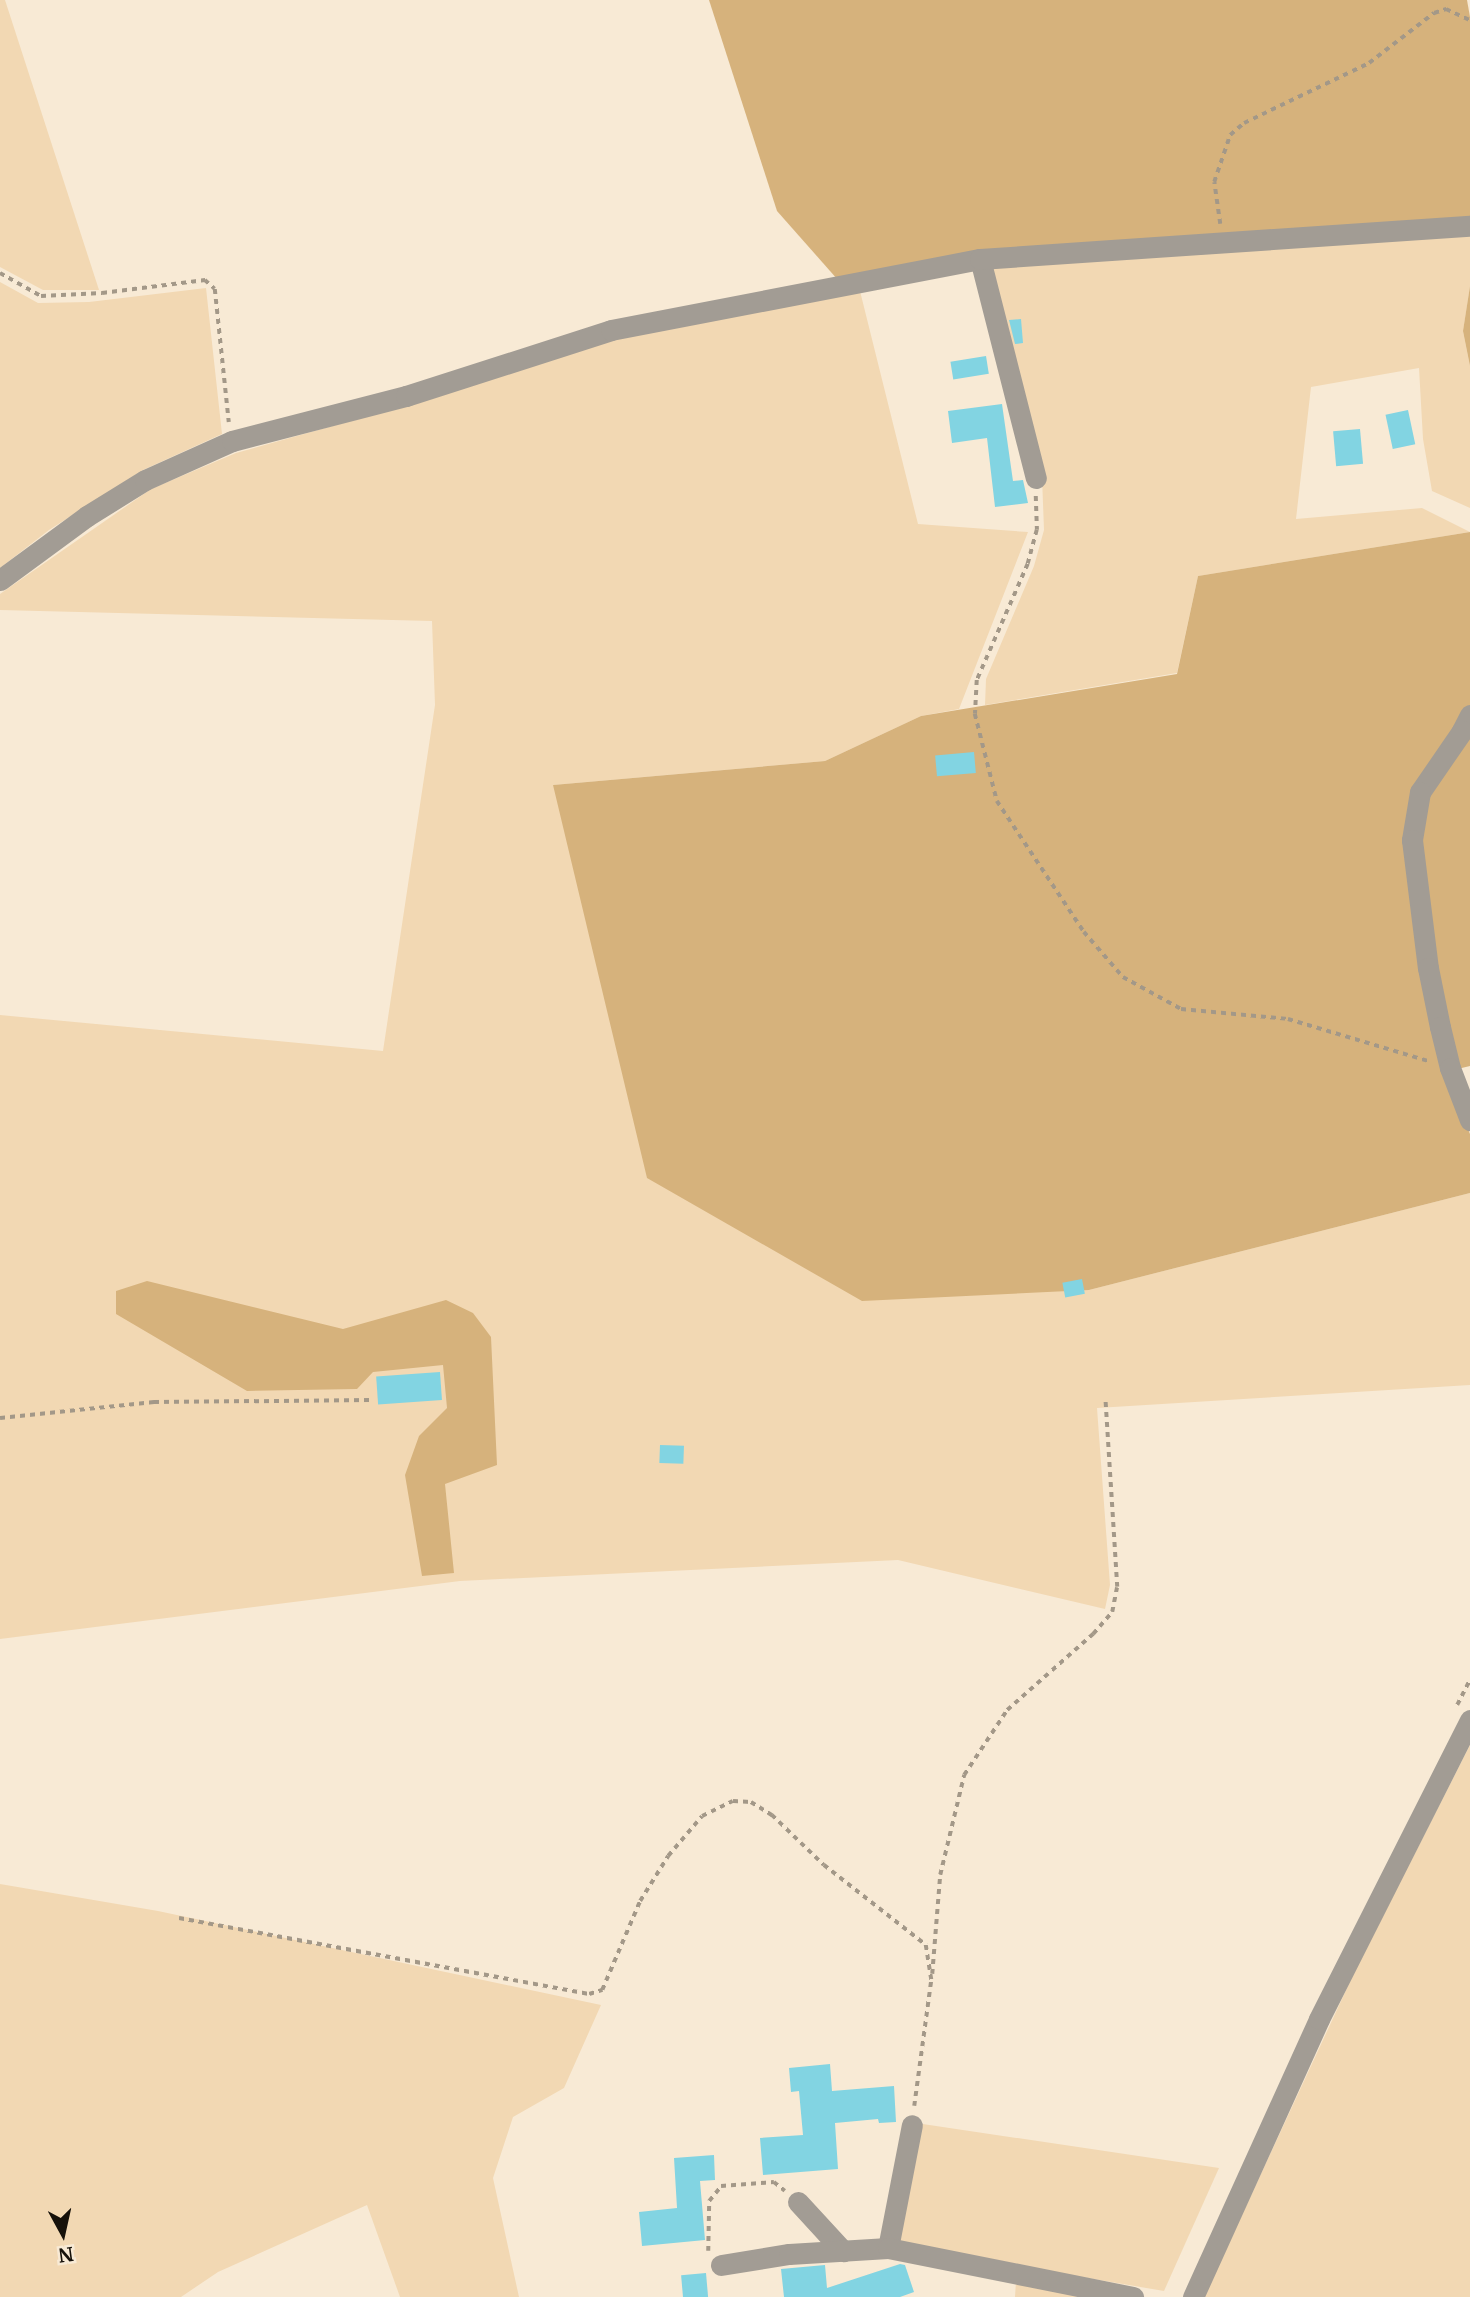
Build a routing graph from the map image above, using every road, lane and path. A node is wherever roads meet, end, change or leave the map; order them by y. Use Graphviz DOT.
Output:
graph roads {
  1 [pos="1470,20"];
  2 [pos="1470,226"];
  3 [pos="1223,244"];
  4 [pos="980,259"];
  5 [pos="0,273"];
  6 [pos="232,441"];
  7 [pos="1036,478"];
  8 [pos="0,580"];
  9 [pos="1470,715"];
  10 [pos="1450,1068"];
  11 [pos="1470,1120"];
  12 [pos="1105,1398"];
  13 [pos="370,1400"];
  14 [pos="0,1418"];
  15 [pos="1470,1720"];
  16 [pos="179,1918"];
  17 [pos="932,1981"];
  18 [pos="912,2125"];
  19 [pos="798,2202"];
  20 [pos="888,2248"];
  21 [pos="843,2251"];
  22 [pos="721,2264"];
  23 [pos="1133,2297"];
  24 [pos="1193,2297"];
  1 -- 3 [label="path"];
  2 -- 3 [label="street"];
  3 -- 4 [label="street"];
  4 -- 6 [label="street"];
  4 -- 7 [label="street"];
  5 -- 6 [label="path"];
  6 -- 8 [label="street"];
  7 -- 10 [label="path"];
  9 -- 10 [label="street"];
  10 -- 11 [label="street"];
  12 -- 17 [label="path"];
  13 -- 14 [label="path"];
  15 -- 24 [label="street"];
  16 -- 17 [label="path"];
  17 -- 18 [label="path"];
  18 -- 20 [label="street"];
  19 -- 21 [label="street"];
  19 -- 22 [label="path"];
  20 -- 21 [label="street"];
  20 -- 23 [label="street"];
  21 -- 22 [label="street"];
}
